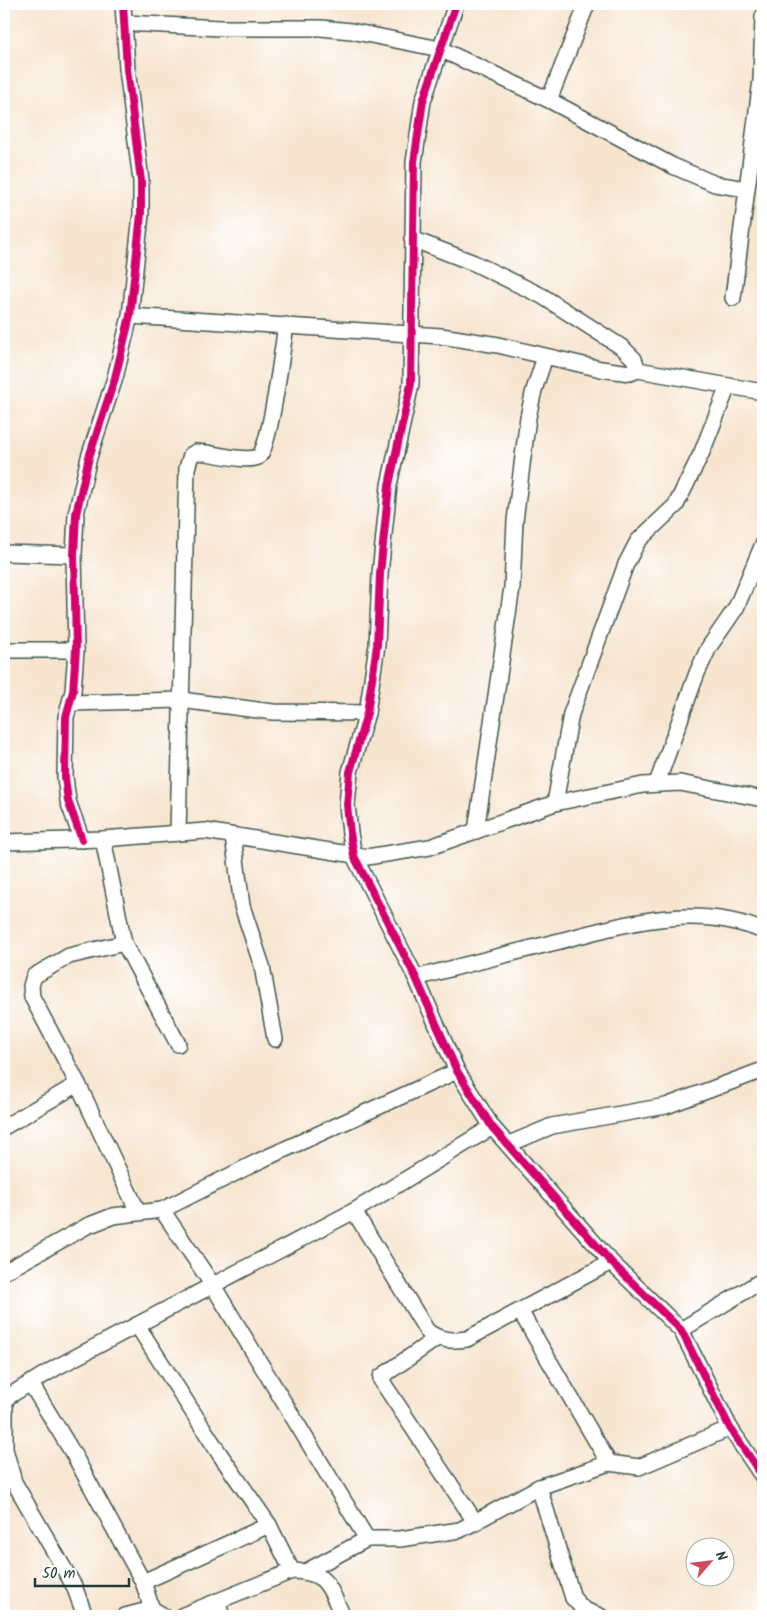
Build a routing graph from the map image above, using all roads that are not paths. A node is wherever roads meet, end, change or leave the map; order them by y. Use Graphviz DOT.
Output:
graph roads {
  1 [pos="124,4"];
  2 [pos="456,4"];
  3 [pos="587,4"];
  4 [pos="763,16"];
  5 [pos="125,23"];
  6 [pos="440,49"];
  7 [pos="549,100"];
  8 [pos="746,189"];
  9 [pos="412,240"];
  10 [pos="733,298"];
  11 [pos="130,316"];
  12 [pos="286,325"];
  13 [pos="413,333"];
  14 [pos="546,357"];
  15 [pos="638,370"];
  16 [pos="728,386"];
  17 [pos="763,392"];
  18 [pos="763,544"];
  19 [pos="4,553"];
  20 [pos="74,555"];
  21 [pos="4,650"];
  22 [pos="76,650"];
  23 [pos="181,700"];
  24 [pos="71,703"];
  25 [pos="367,713"];
  26 [pos="657,783"];
  27 [pos="763,799"];
  28 [pos="555,802"];
  29 [pos="476,831"];
  30 [pos="178,833"];
  31 [pos="233,836"];
  32 [pos="103,839"];
  33 [pos="82,840"];
  34 [pos="4,842"];
  35 [pos="354,856"];
  36 [pos="763,931"];
  37 [pos="124,943"];
  38 [pos="416,978"];
  39 [pos="275,1039"];
  40 [pos="178,1044"];
  41 [pos="763,1070"];
  42 [pos="457,1071"];
  43 [pos="78,1084"];
  44 [pos="4,1127"];
  45 [pos="492,1127"];
  46 [pos="509,1144"];
  47 [pos="162,1210"];
  48 [pos="354,1211"];
  49 [pos="138,1212"];
  50 [pos="611,1262"];
  51 [pos="4,1272"];
  52 [pos="763,1280"];
  53 [pos="212,1284"];
  54 [pos="520,1311"];
  55 [pos="137,1325"];
  56 [pos="681,1330"];
  57 [pos="437,1338"];
  58 [pos="31,1384"];
  59 [pos="4,1399"];
  60 [pos="730,1428"];
  61 [pos="609,1463"];
  62 [pos="763,1477"];
  63 [pos="539,1487"];
  64 [pos="476,1523"];
  65 [pos="269,1525"];
  66 [pos="368,1539"];
  67 [pos="299,1571"];
  68 [pos="143,1582"];
  69 [pos="217,1602"];
  70 [pos="158,1613"];
  71 [pos="85,1616"];
  72 [pos="125,1616"];
  73 [pos="181,1616"];
  74 [pos="222,1616"];
  75 [pos="343,1616"];
  76 [pos="600,1616"];
  1 -- 5 [label="street"];
  2 -- 6 [label="street"];
  3 -- 7 [label="street"];
  4 -- 8 [label="street"];
  5 -- 6 [label="street"];
  5 -- 11 [label="street"];
  6 -- 7 [label="street"];
  6 -- 9 [label="street"];
  7 -- 8 [label="street"];
  8 -- 10 [label="street"];
  9 -- 13 [label="street"];
  9 -- 15 [label="street"];
  11 -- 12 [label="street"];
  11 -- 20 [label="street"];
  12 -- 13 [label="street"];
  12 -- 23 [label="street"];
  13 -- 14 [label="street"];
  13 -- 25 [label="street"];
  14 -- 15 [label="street"];
  14 -- 29 [label="street"];
  15 -- 16 [label="street"];
  16 -- 17 [label="street"];
  16 -- 28 [label="street"];
  18 -- 26 [label="street"];
  19 -- 20 [label="street"];
  20 -- 22 [label="street"];
  21 -- 22 [label="street"];
  22 -- 24 [label="street"];
  23 -- 24 [label="street"];
  23 -- 25 [label="street"];
  23 -- 30 [label="street"];
  24 -- 33 [label="street"];
  25 -- 35 [label="street"];
  26 -- 27 [label="street"];
  26 -- 28 [label="street"];
  28 -- 29 [label="street"];
  29 -- 35 [label="street"];
  30 -- 31 [label="street"];
  30 -- 32 [label="street"];
  31 -- 35 [label="street"];
  31 -- 39 [label="street"];
  32 -- 33 [label="street"];
  32 -- 37 [label="street"];
  33 -- 34 [label="street"];
  35 -- 38 [label="street"];
  36 -- 38 [label="street"];
  37 -- 40 [label="street"];
  37 -- 43 [label="street"];
  38 -- 42 [label="street"];
  41 -- 46 [label="street"];
  42 -- 45 [label="street"];
  42 -- 47 [label="street"];
  43 -- 44 [label="street"];
  43 -- 49 [label="street"];
  45 -- 46 [label="street"];
  45 -- 48 [label="street"];
  46 -- 50 [label="street"];
  47 -- 49 [label="street"];
  47 -- 53 [label="street"];
  48 -- 53 [label="street"];
  48 -- 57 [label="street"];
  49 -- 51 [label="street"];
  50 -- 54 [label="street"];
  50 -- 56 [label="street"];
  52 -- 56 [label="street"];
  53 -- 55 [label="street"];
  53 -- 66 [label="street"];
  54 -- 57 [label="street"];
  54 -- 61 [label="street"];
  55 -- 58 [label="street"];
  55 -- 65 [label="street"];
  56 -- 60 [label="street"];
  57 -- 64 [label="street"];
  58 -- 59 [label="street"];
  58 -- 68 [label="street"];
  59 -- 71 [label="street"];
  60 -- 61 [label="street"];
  60 -- 62 [label="street"];
  61 -- 63 [label="street"];
  63 -- 64 [label="street"];
  63 -- 76 [label="street"];
  64 -- 66 [label="street"];
  65 -- 67 [label="street"];
  65 -- 68 [label="street"];
  66 -- 67 [label="street"];
  67 -- 69 [label="street"];
  67 -- 75 [label="street"];
  68 -- 70 [label="street"];
  69 -- 73 [label="street"];
  69 -- 74 [label="street"];
  70 -- 72 [label="street"];
}
